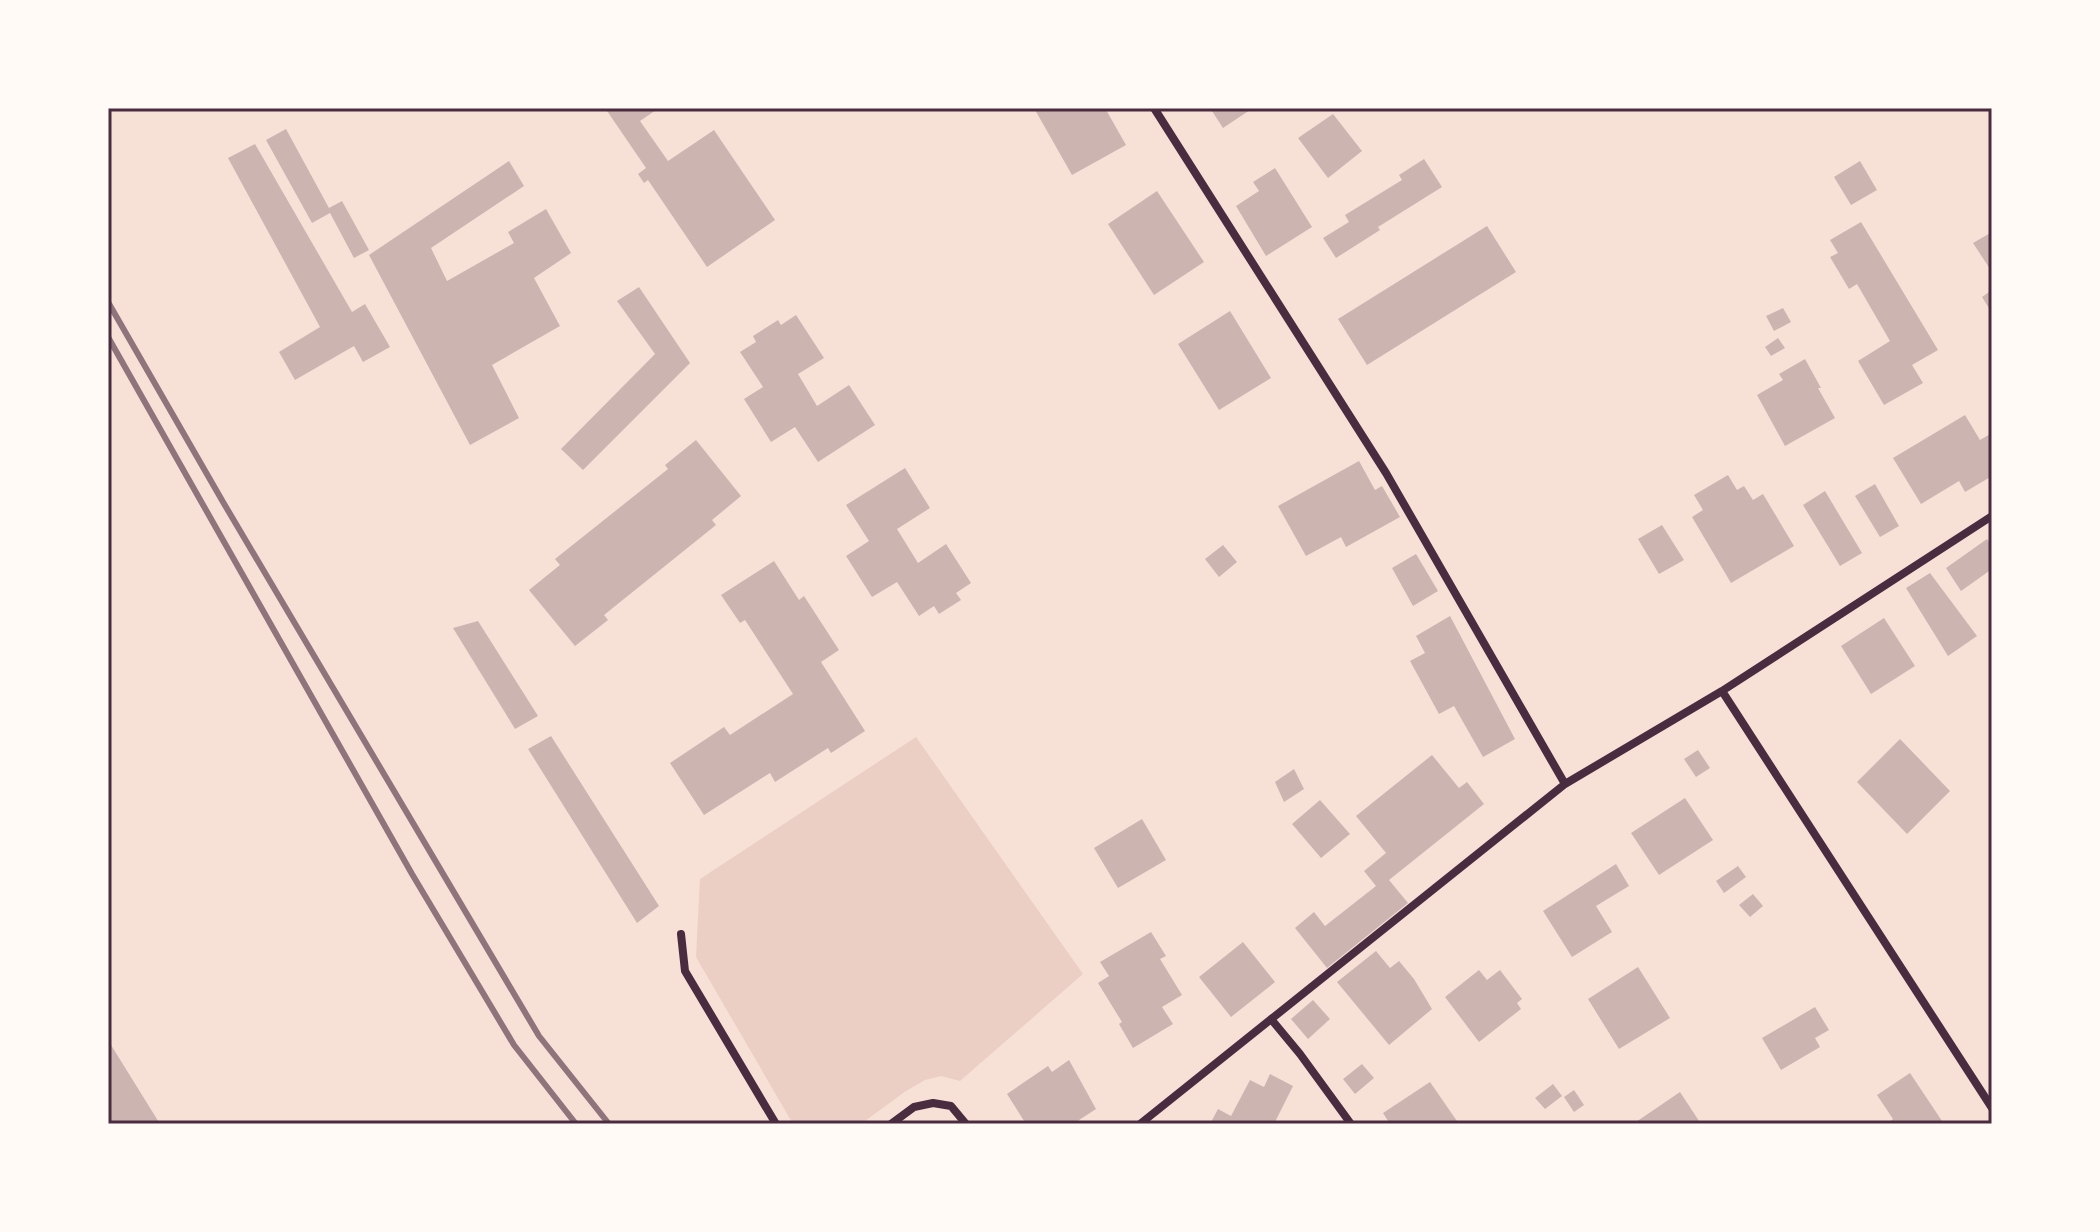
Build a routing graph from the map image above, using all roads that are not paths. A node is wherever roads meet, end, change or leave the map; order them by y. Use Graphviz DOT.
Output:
graph roads {
  1 [pos="1154,108"];
  2 [pos="1992,516"];
  3 [pos="1722,691"];
  4 [pos="1565,784"];
  5 [pos="681,934"];
  6 [pos="1271,1019"];
  7 [pos="1992,1108"];
  8 [pos="776,1124"];
  9 [pos="891,1124"];
  10 [pos="966,1124"];
  11 [pos="1140,1124"];
  12 [pos="1351,1124"];
  1 -- 4 [label="street"];
  2 -- 3 [label="street"];
  3 -- 4 [label="street"];
  3 -- 7 [label="street"];
  4 -- 6 [label="street"];
  5 -- 8 [label="street"];
  6 -- 11 [label="street"];
  6 -- 12 [label="street"];
  9 -- 10 [label="street"];
}
